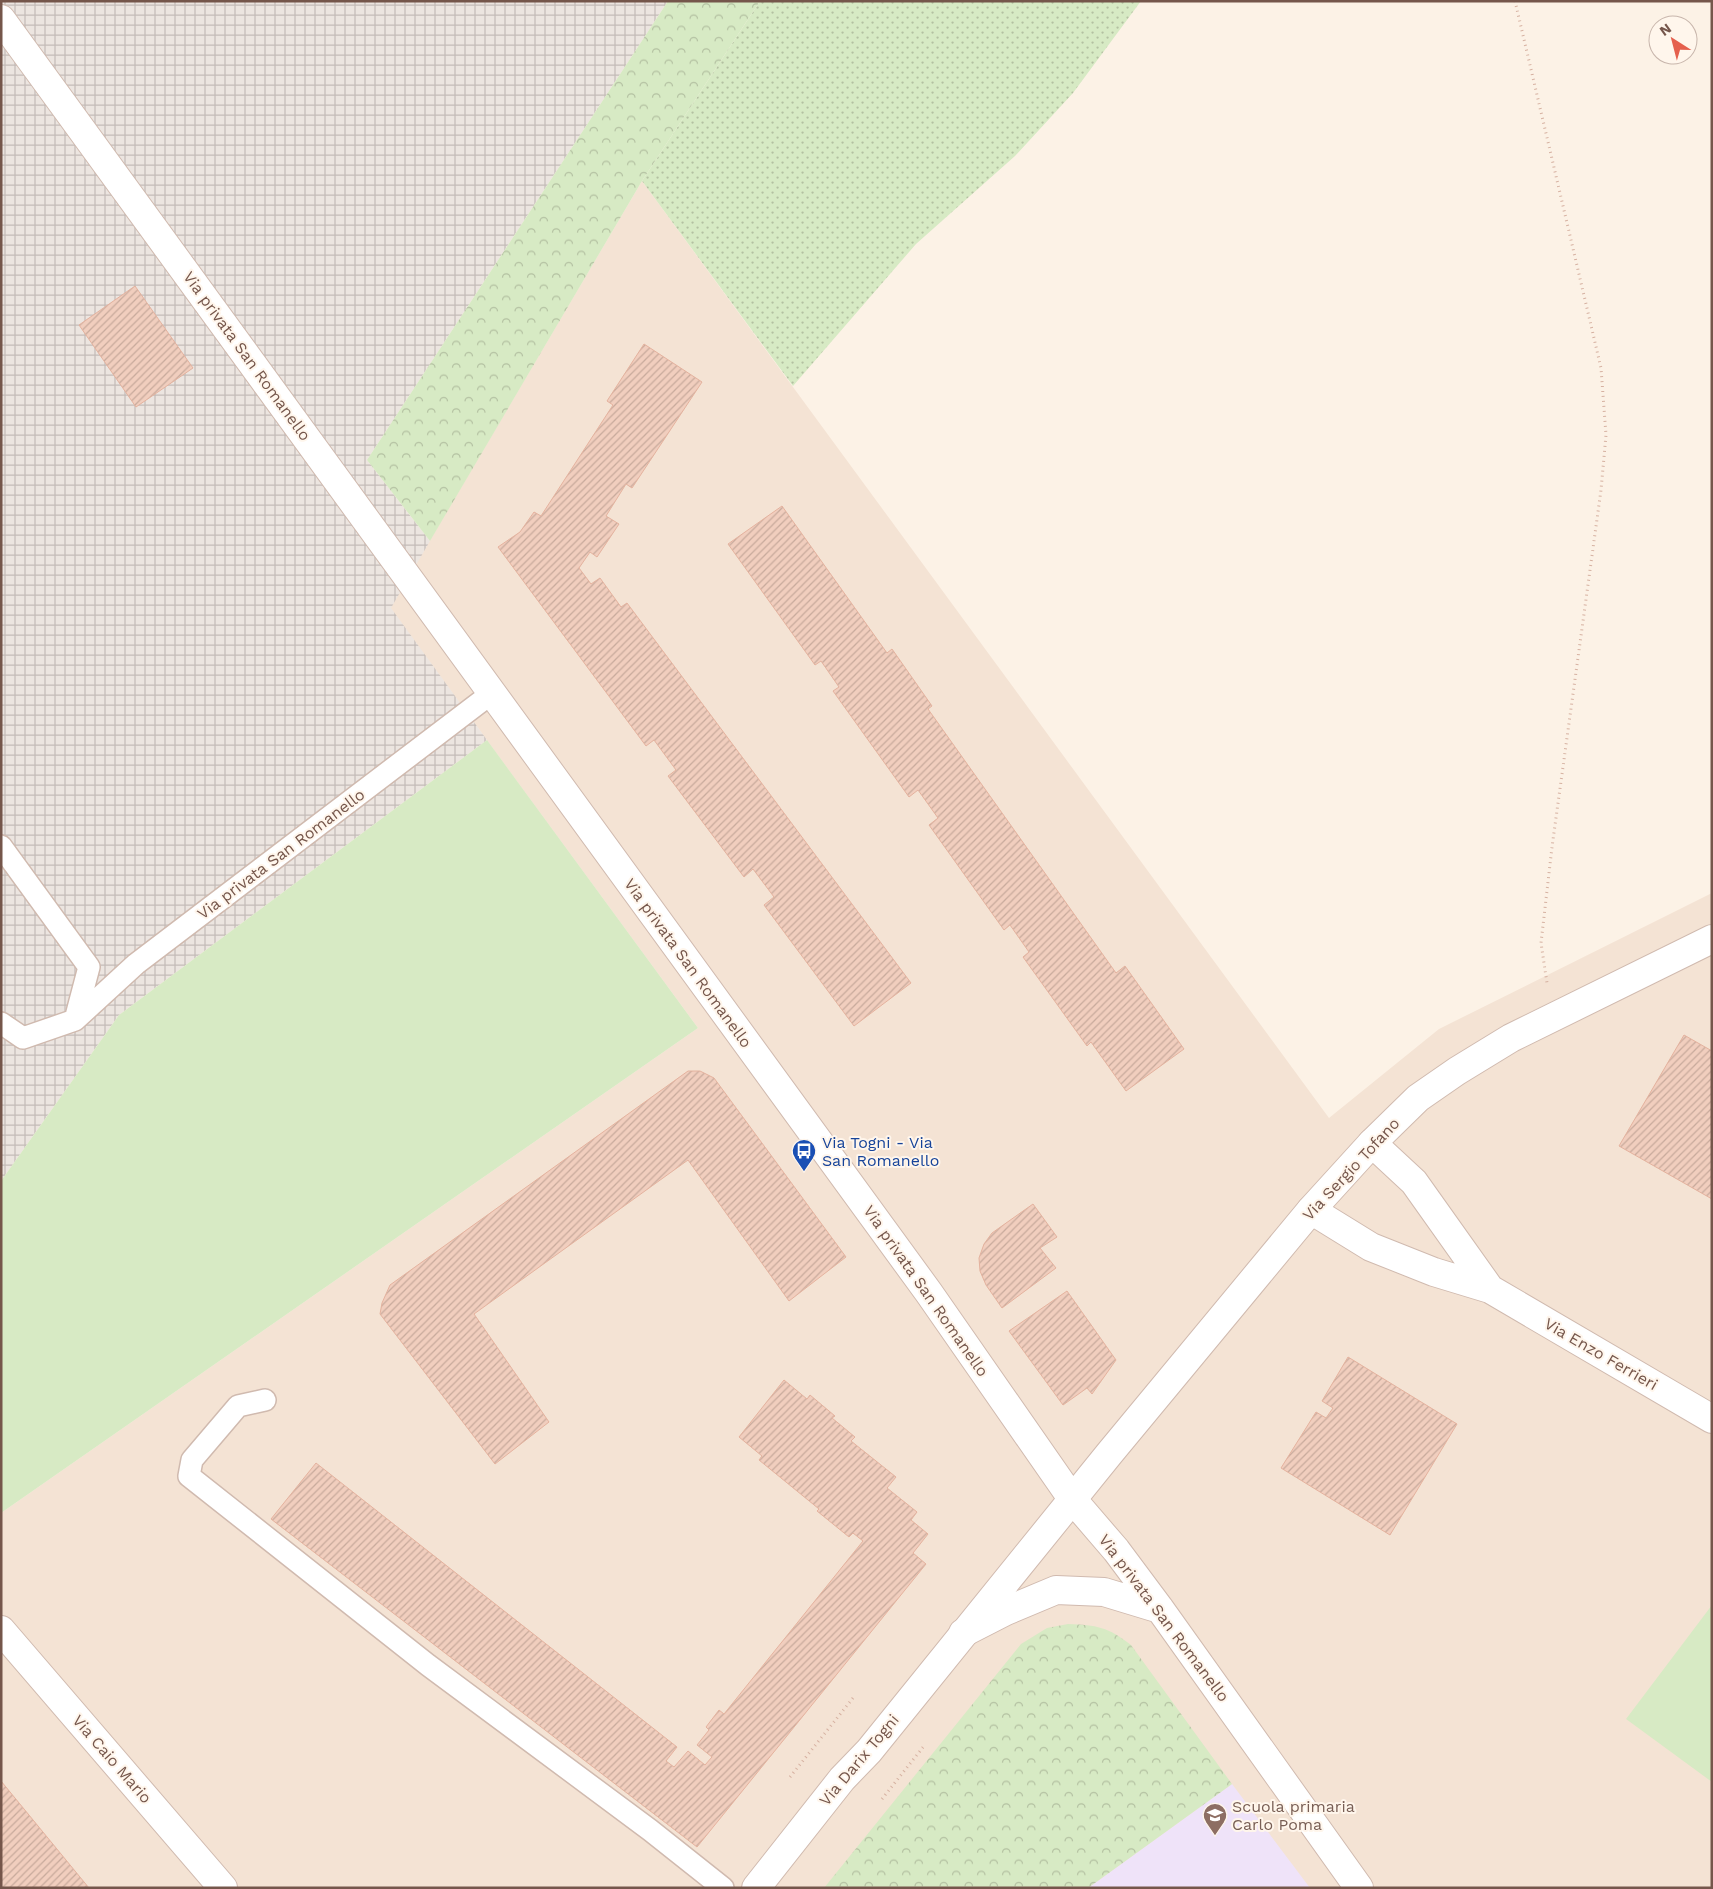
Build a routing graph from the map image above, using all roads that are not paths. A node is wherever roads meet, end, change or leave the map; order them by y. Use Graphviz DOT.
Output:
graph roads {
  1 [pos="1,19"];
  2 [pos="492,694"];
  3 [pos="1,846"];
  4 [pos="1712,939"];
  5 [pos="75,1020"];
  6 [pos="1,1023"];
  7 [pos="1372,1143"];
  8 [pos="1311,1210"];
  9 [pos="1490,1289"];
  10 [pos="265,1400"];
  11 [pos="1712,1419"];
  12 [pos="1073,1500"];
  13 [pos="1160,1609"];
  14 [pos="1,1630"];
  15 [pos="963,1634"];
  16 [pos="223,1888"];
  17 [pos="723,1888"];
  18 [pos="756,1888"];
  19 [pos="1359,1888"];
  1 -- 2 [label="street, Via privata San Romanello"];
  2 -- 5 [label="lane, Via privata San Romanello"];
  2 -- 12 [label="street, Via privata San Romanello"];
  3 -- 5 [label="lane"];
  4 -- 7 [label="street, Via Sergio Tofano"];
  5 -- 6 [label="lane, Via privata San Romanello"];
  7 -- 8 [label="street, Via Sergio Tofano"];
  7 -- 9 [label="street, Via Enzo Ferrieri"];
  8 -- 9 [label="street, Via Enzo Ferrieri"];
  8 -- 12 [label="street, Via Sergio Tofano"];
  9 -- 11 [label="street, Via Enzo Ferrieri"];
  10 -- 17 [label="lane"];
  12 -- 13 [label="street, Via privata San Romanello"];
  12 -- 15 [label="street, Via Darix Togni"];
  13 -- 15 [label="street, Via Darix Togni"];
  13 -- 19 [label="street, Via privata San Romanello"];
  14 -- 16 [label="street, Via Caio Mario"];
  15 -- 18 [label="street, Via Darix Togni"];
}
